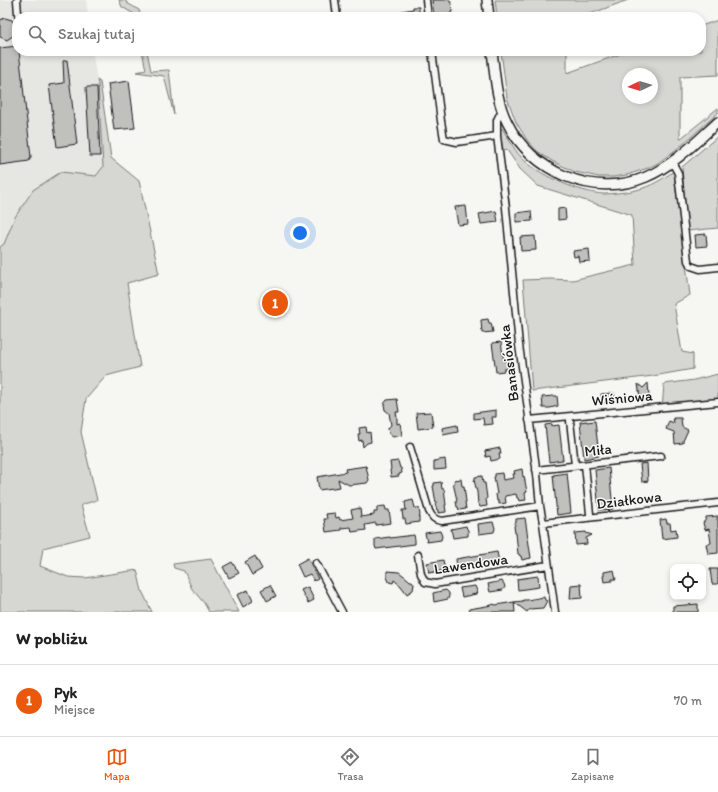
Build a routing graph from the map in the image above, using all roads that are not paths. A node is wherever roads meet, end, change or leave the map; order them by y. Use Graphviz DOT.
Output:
graph roads {
  1 [pos="17,0"];
  2 [pos="335,0"];
  3 [pos="426,0"];
  4 [pos="487,0"];
  5 [pos="18,12"];
  6 [pos="336,12"];
  7 [pos="427,12"];
  8 [pos="488,12"];
  9 [pos="433,56"];
  10 [pos="493,56"];
  11 [pos="503,113"];
  12 [pos="718,122"];
  13 [pos="497,136"];
  14 [pos="672,162"];
  15 [pos="718,267"];
  16 [pos="718,402"];
  17 [pos="529,420"];
  18 [pos="570,421"];
  19 [pos="410,447"];
  20 [pos="661,456"];
  21 [pos="575,465"];
  22 [pos="584,465"];
  23 [pos="536,470"];
  24 [pos="718,503"];
  25 [pos="540,506"];
  26 [pos="590,514"];
  27 [pos="543,523"];
  28 [pos="418,555"];
  29 [pos="316,563"];
  30 [pos="548,565"];
  31 [pos="342,612"];
  32 [pos="555,612"];
  1 -- 5 [label="street"];
  2 -- 6 [label="street"];
  3 -- 7 [label="street"];
  4 -- 8 [label="main road"];
  9 -- 13 [label="street"];
  10 -- 11 [label="main road"];
  11 -- 13 [label="street, Banasiówka"];
  11 -- 14 [label="main road"];
  12 -- 14 [label="main road"];
  13 -- 17 [label="street, Banasiówka"];
  14 -- 15 [label="street"];
  16 -- 17 [label="street, Wiśniowa"];
  17 -- 23 [label="street, Banasiówka"];
  18 -- 21 [label="street"];
  19 -- 25 [label="street"];
  20 -- 22 [label="street, Miła"];
  21 -- 22 [label="street, Miła"];
  21 -- 23 [label="street, Miła"];
  22 -- 26 [label="street"];
  23 -- 25 [label="street, Banasiówka"];
  24 -- 27 [label="street, Działkowa"];
  25 -- 27 [label="street, Banasiówka"];
  27 -- 30 [label="street, Banasiówka"];
  28 -- 30 [label="street, Lawendowa"];
  29 -- 31 [label="street"];
  30 -- 32 [label="street, Banasiówka"];
}
